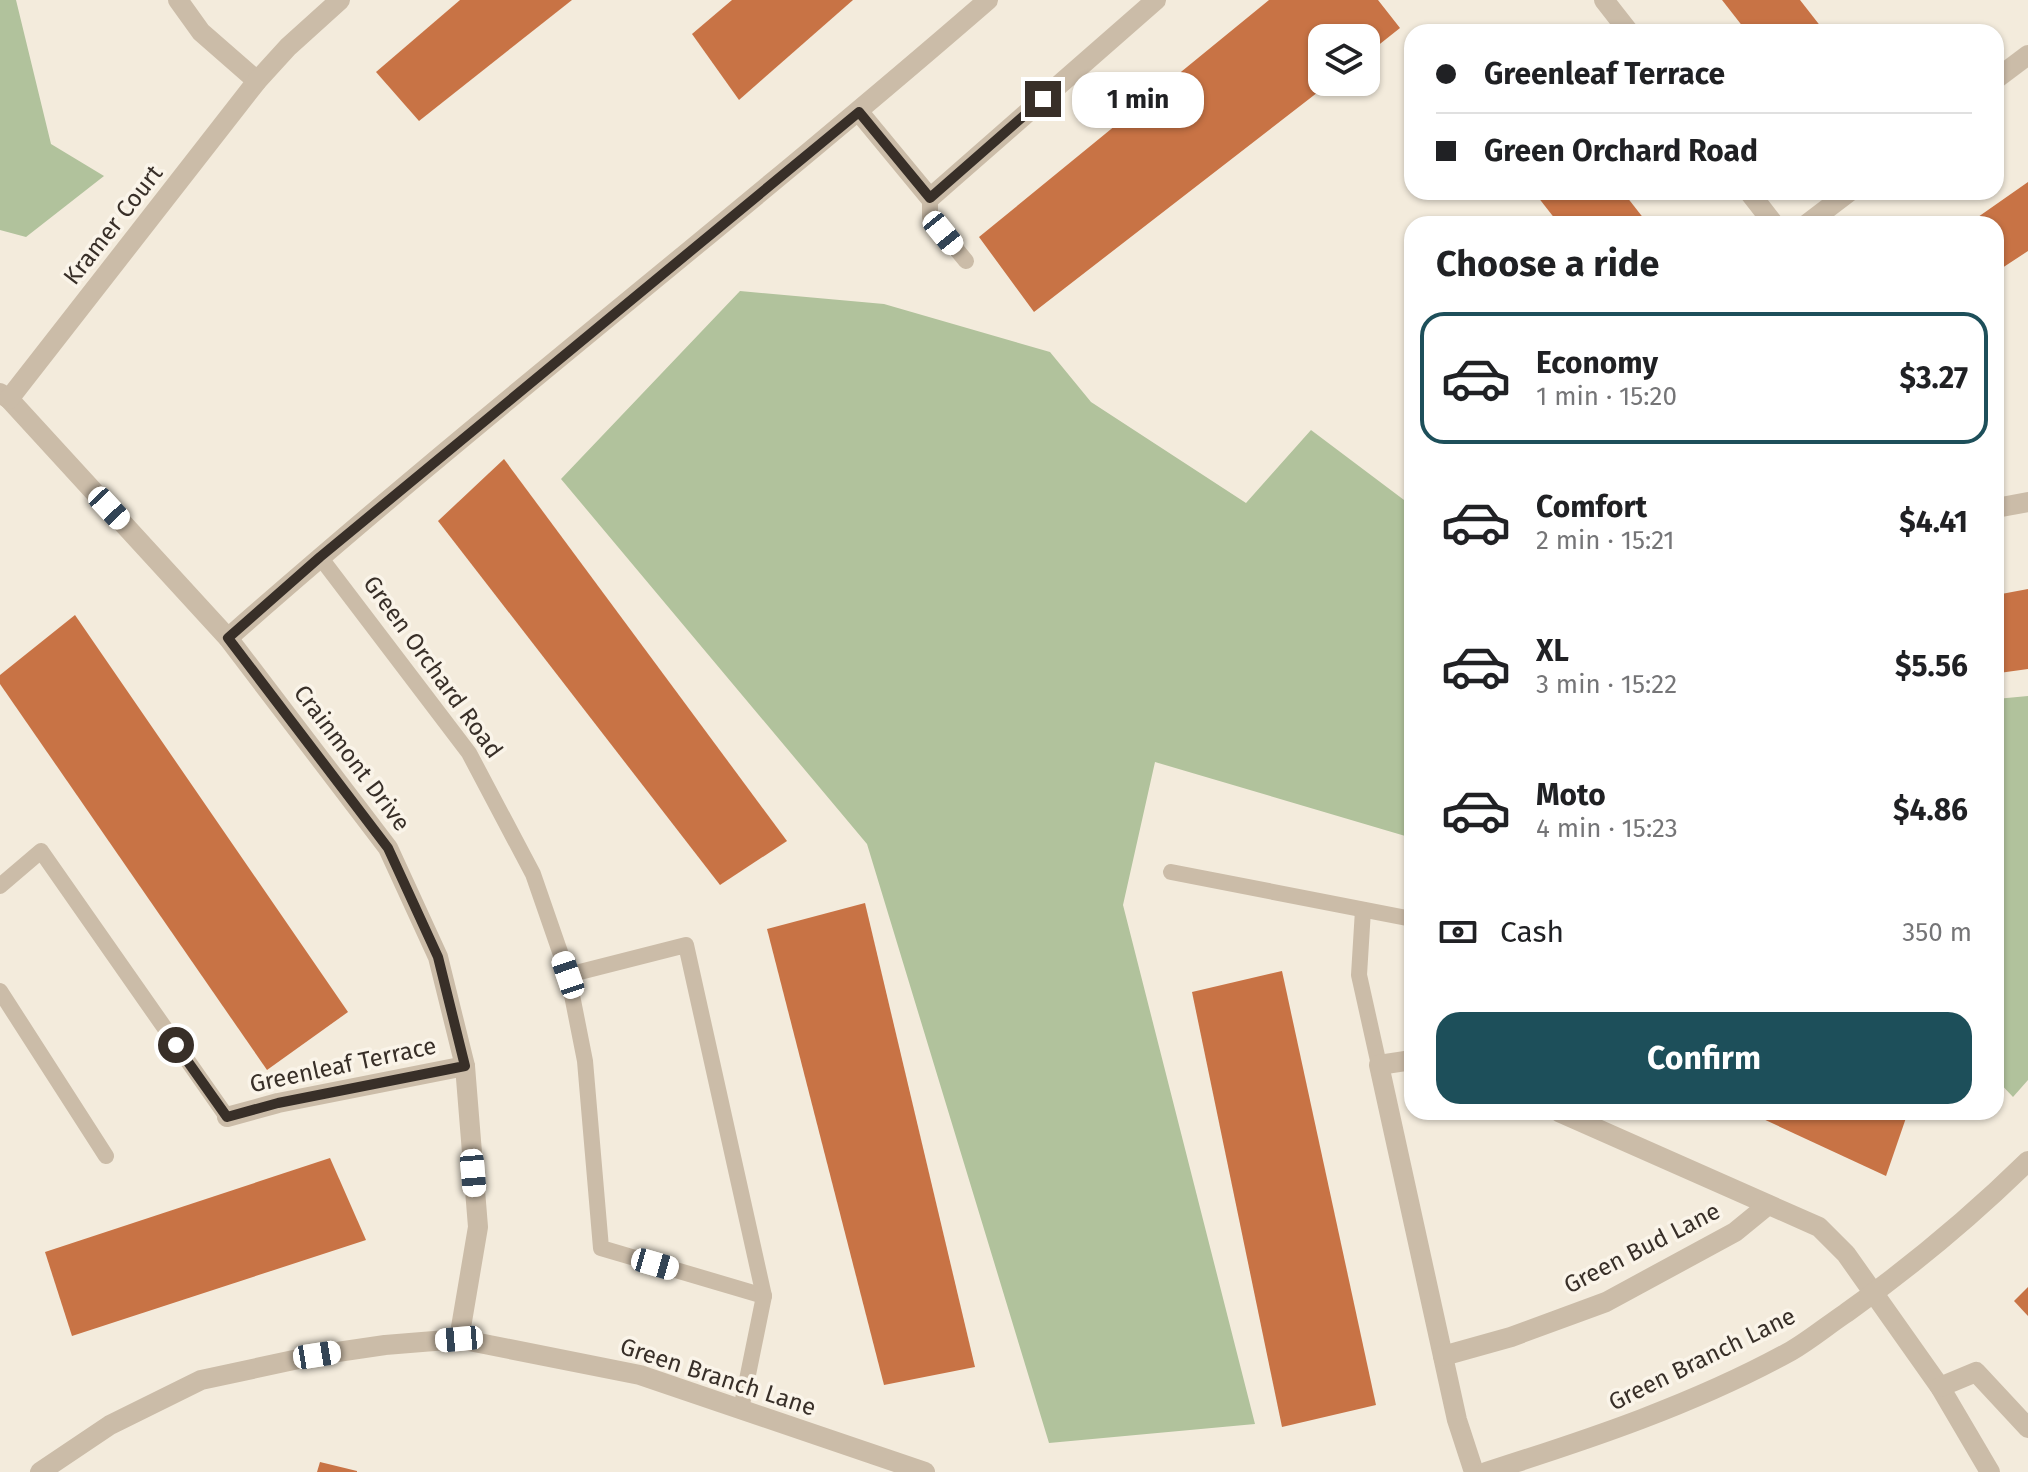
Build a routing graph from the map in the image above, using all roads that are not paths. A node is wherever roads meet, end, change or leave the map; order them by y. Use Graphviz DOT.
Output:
graph roads {
  1 [pos="178,0"];
  2 [pos="340,0"];
  3 [pos="988,0"];
  4 [pos="1156,0"];
  5 [pos="1604,0"];
  6 [pos="1623,24"];
  7 [pos="2028,55"];
  8 [pos="2004,73"];
  9 [pos="257,81"];
  10 [pos="859,112"];
  11 [pos="930,198"];
  12 [pos="1755,200"];
  13 [pos="1838,200"];
  14 [pos="1768,216"];
  15 [pos="1818,216"];
  16 [pos="966,261"];
  17 [pos="4,396"];
  18 [pos="2028,502"];
  19 [pos="2004,506"];
  20 [pos="320,557"];
  21 [pos="228,638"];
  22 [pos="1171,872"];
  23 [pos="0,886"];
  24 [pos="1363,910"];
  25 [pos="1404,918"];
  26 [pos="568,975"];
  27 [pos="0,991"];
  28 [pos="1404,1061"];
  29 [pos="1379,1065"];
  30 [pos="465,1066"];
  31 [pos="227,1117"];
  32 [pos="1577,1120"];
  33 [pos="106,1156"];
  34 [pos="2028,1161"];
  35 [pos="1768,1205"];
  36 [pos="1873,1293"];
  37 [pos="764,1296"];
  38 [pos="459,1339"];
  39 [pos="1443,1356"];
  40 [pos="1940,1387"];
  41 [pos="741,1409"];
  42 [pos="2028,1428"];
  43 [pos="40,1472"];
  44 [pos="925,1472"];
  45 [pos="1474,1472"];
  46 [pos="1486,1472"];
  47 [pos="1990,1472"];
  1 -- 9 [label="street"];
  2 -- 9 [label="street, Kramer Court"];
  3 -- 10 [label="street"];
  4 -- 11 [label="street"];
  5 -- 6 [label="street"];
  7 -- 8 [label="street"];
  9 -- 17 [label="street, Kramer Court"];
  10 -- 11 [label="street"];
  10 -- 20 [label="street"];
  11 -- 16 [label="lane"];
  12 -- 14 [label="street"];
  13 -- 15 [label="street"];
  17 -- 21 [label="street, Crainmont Drive"];
  18 -- 19 [label="street"];
  20 -- 21 [label="street"];
  20 -- 26 [label="lane, Green Orchard Road"];
  21 -- 30 [label="street, Crainmont Drive"];
  22 -- 24 [label="lane"];
  23 -- 31 [label="lane, Greenleaf Terrace"];
  24 -- 25 [label="lane"];
  24 -- 29 [label="lane"];
  26 -- 37 [label="lane, Green Orchard Road"];
  26 -- 37 [label="lane"];
  27 -- 33 [label="lane"];
  28 -- 29 [label="street"];
  29 -- 39 [label="street"];
  30 -- 31 [label="street, Greenleaf Terrace"];
  30 -- 38 [label="street, Crainmont Drive"];
  32 -- 35 [label="street, Green Bud Lane"];
  34 -- 36 [label="street, Green Branch Lane"];
  35 -- 36 [label="street, Green Bud Lane"];
  35 -- 39 [label="street, Green Bud Lane"];
  36 -- 40 [label="street, Green Bud Lane"];
  36 -- 46 [label="street, Green Branch Lane"];
  37 -- 41 [label="lane"];
  38 -- 41 [label="street, Green Branch Lane"];
  38 -- 43 [label="street, Green Branch Lane"];
  39 -- 45 [label="street"];
  40 -- 42 [label="street"];
  40 -- 47 [label="street, Green Bud Lane"];
  41 -- 44 [label="street, Green Branch Lane"];
}
